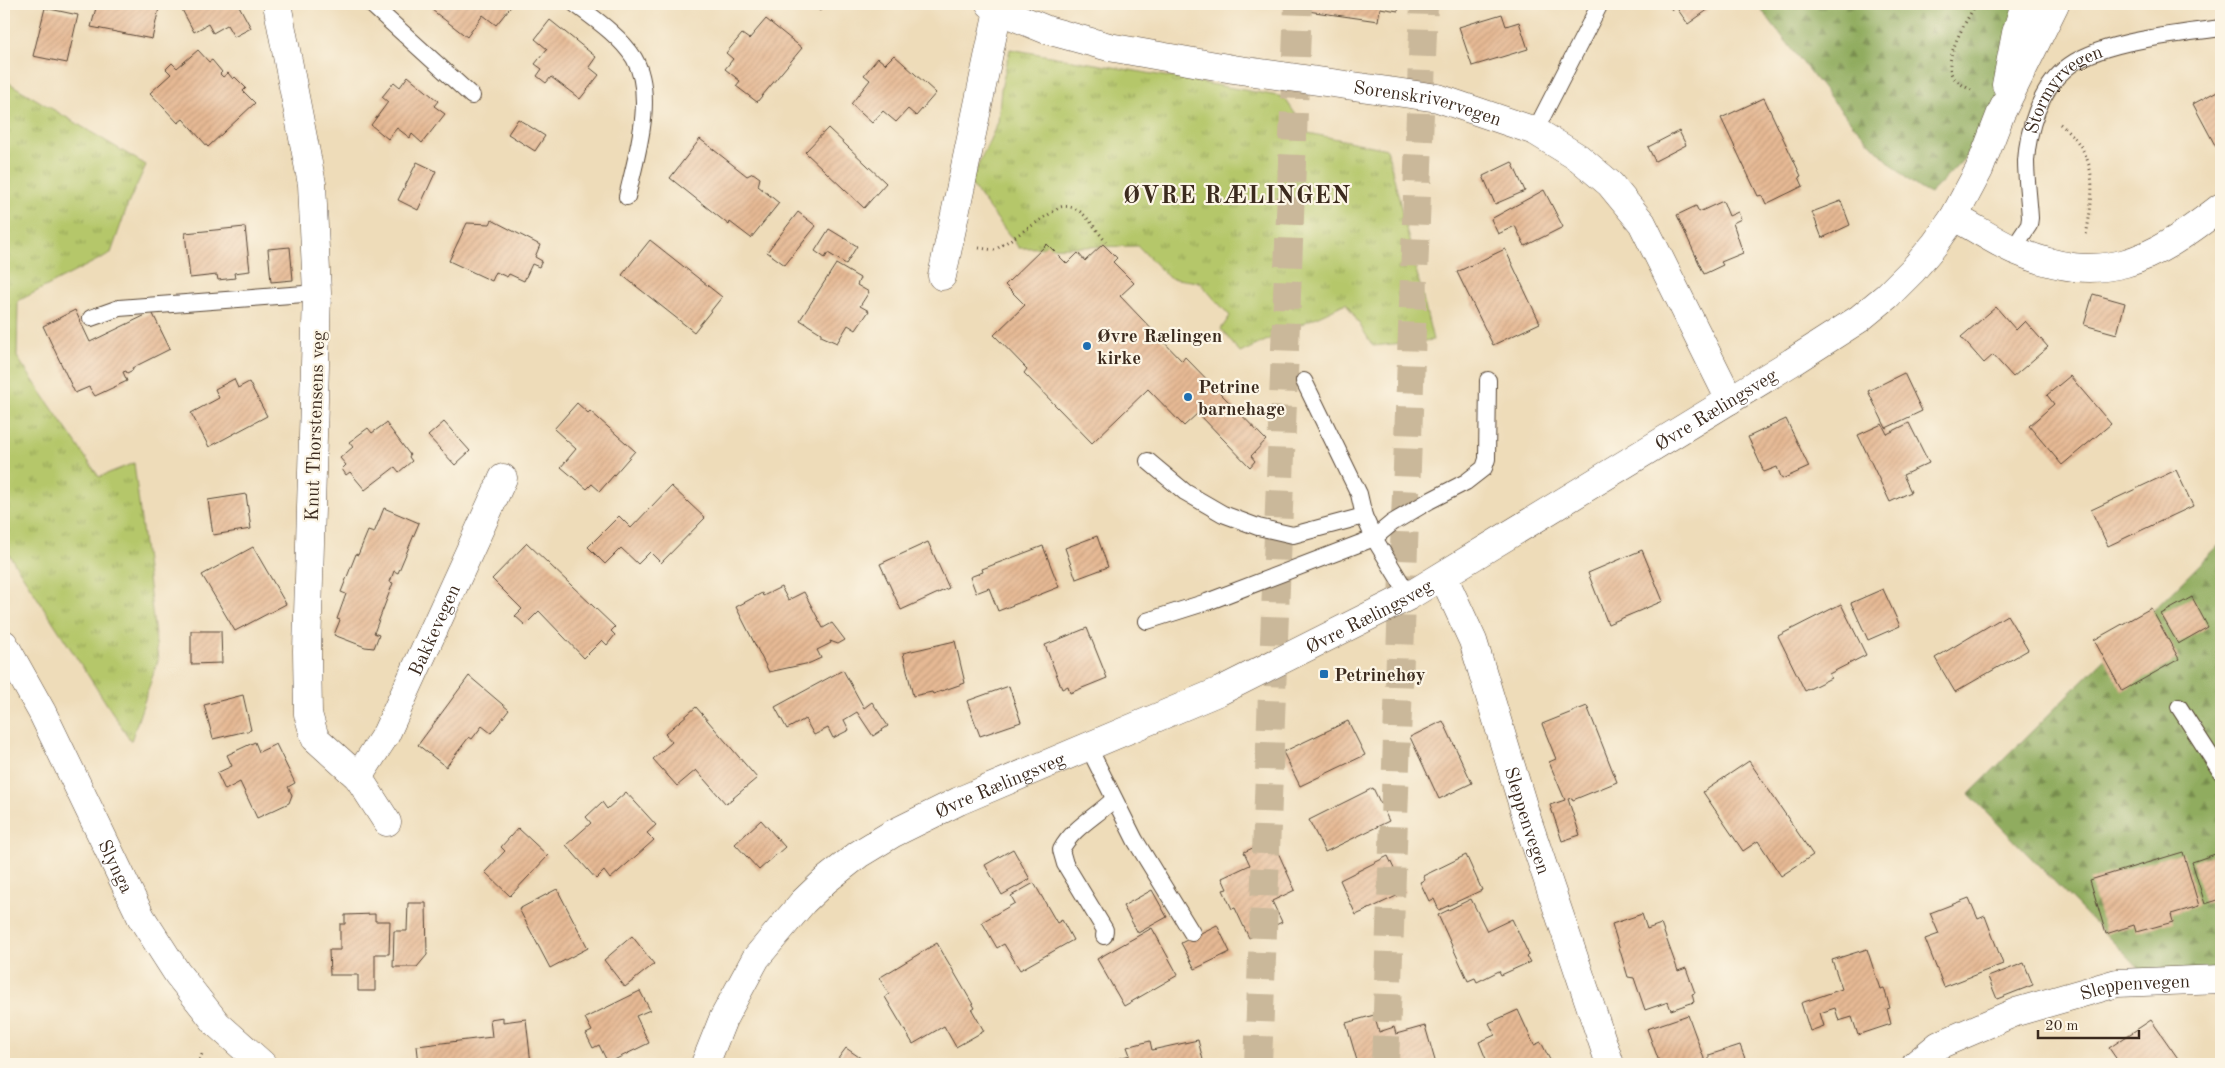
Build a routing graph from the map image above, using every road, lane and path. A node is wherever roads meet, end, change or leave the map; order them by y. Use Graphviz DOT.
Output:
graph roads {
  1 [pos="277,4"];
  2 [pos="371,4"];
  3 [pos="575,4"];
  4 [pos="1600,4"];
  5 [pos="1976,4"];
  6 [pos="2025,4"];
  7 [pos="2055,4"];
  8 [pos="994,7"];
  9 [pos="2221,28"];
  10 [pos="1972,90"];
  11 [pos="472,96"];
  12 [pos="2000,113"];
  13 [pos="2054,121"];
  14 [pos="1535,131"];
  15 [pos="627,197"];
  16 [pos="2221,207"];
  17 [pos="1954,217"];
  18 [pos="1106,242"];
  19 [pos="948,244"];
  20 [pos="2013,249"];
  21 [pos="2079,268"];
  22 [pos="942,276"];
  23 [pos="317,293"];
  24 [pos="91,318"];
  25 [pos="1488,380"];
  26 [pos="1304,381"];
  27 [pos="1730,400"];
  28 [pos="1148,461"];
  29 [pos="503,478"];
  30 [pos="1364,516"];
  31 [pos="1374,538"];
  32 [pos="1443,576"];
  33 [pos="1409,596"];
  34 [pos="1147,622"];
  35 [pos="4,644"];
  36 [pos="2179,707"];
  37 [pos="1089,748"];
  38 [pos="2221,772"];
  39 [pos="358,777"];
  40 [pos="1114,799"];
  41 [pos="387,822"];
  42 [pos="1192,933"];
  43 [pos="1104,936"];
  44 [pos="2221,980"];
  45 [pos="262,1064"];
  46 [pos="705,1064"];
  47 [pos="1610,1064"];
  48 [pos="1916,1064"];
  1 -- 23 [label="street, Knut Thorstensens veg"];
  2 -- 11 [label="lane"];
  3 -- 15 [label="lane"];
  4 -- 14 [label="lane"];
  5 -- 10 [label="path"];
  6 -- 12 [label="street, Øvre Rælingsveg"];
  7 -- 12 [label="street, Øvre Rælingsveg"];
  8 -- 14 [label="street, Sorenskrivervegen"];
  8 -- 19 [label="street"];
  9 -- 20 [label="lane, Stormyrvegen"];
  12 -- 17 [label="street, Øvre Rælingsveg"];
  13 -- 21 [label="path"];
  14 -- 27 [label="street, Sorenskrivervegen"];
  16 -- 21 [label="street"];
  17 -- 20 [label="street"];
  17 -- 27 [label="street, Øvre Rælingsveg"];
  18 -- 19 [label="path"];
  19 -- 22 [label="street"];
  20 -- 21 [label="street"];
  23 -- 24 [label="lane"];
  23 -- 39 [label="street, Knut Thorstensens veg"];
  25 -- 31 [label="lane"];
  26 -- 30 [label="lane"];
  27 -- 32 [label="street, Øvre Rælingsveg"];
  28 -- 30 [label="lane"];
  29 -- 39 [label="street, Bakkevegen"];
  30 -- 31 [label="lane"];
  31 -- 33 [label="lane"];
  31 -- 34 [label="lane"];
  32 -- 33 [label="street, Øvre Rælingsveg"];
  32 -- 47 [label="street, Sleppenvegen"];
  33 -- 37 [label="street, Øvre Rælingsveg"];
  35 -- 45 [label="street, Slynga"];
  36 -- 38 [label="lane"];
  37 -- 40 [label="lane"];
  37 -- 46 [label="street, Øvre Rælingsveg"];
  39 -- 41 [label="street, Knut Thorstensens veg"];
  40 -- 42 [label="lane"];
  40 -- 43 [label="lane"];
  44 -- 48 [label="street, Sleppenvegen"];
}
